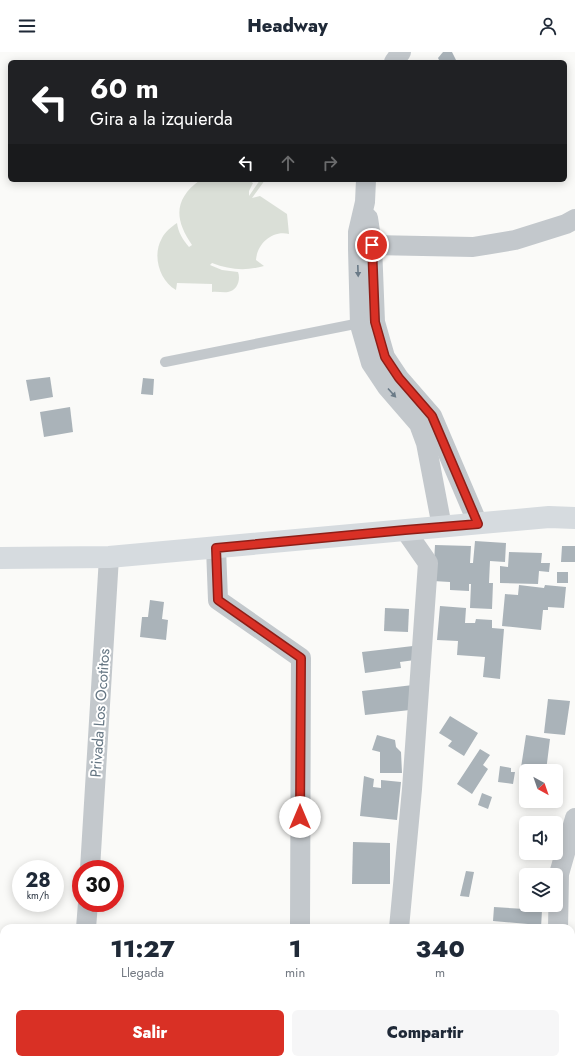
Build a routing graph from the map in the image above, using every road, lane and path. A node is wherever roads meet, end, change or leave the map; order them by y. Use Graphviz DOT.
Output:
graph roads {
  1 [pos="366,182"];
  2 [pos="575,206"];
  3 [pos="575,219"];
  4 [pos="364,240"];
  5 [pos="360,323"];
  6 [pos="164,362"];
  7 [pos="575,518"];
  8 [pos="478,524"];
  9 [pos="442,527"];
  10 [pos="405,530"];
  11 [pos="216,548"];
  12 [pos="109,557"];
  13 [pos="0,558"];
  14 [pos="575,818"];
  15 [pos="91,860"];
  16 [pos="87,912"];
  17 [pos="86,924"];
  18 [pos="300,924"];
  19 [pos="399,924"];
  20 [pos="558,924"];
  1 -- 4 [label="street"];
  2 -- 4 [label="street"];
  3 -- 4 [label="street"];
  4 -- 5 [label="street, one-way"];
  4 -- 8 [label="street"];
  5 -- 6 [label="lane"];
  5 -- 9 [label="street, one-way"];
  7 -- 8 [label="main road"];
  8 -- 9 [label="main road"];
  9 -- 10 [label="main road"];
  10 -- 11 [label="main road"];
  10 -- 19 [label="street"];
  11 -- 12 [label="main road"];
  11 -- 18 [label="street"];
  12 -- 13 [label="main road"];
  12 -- 15 [label="street, Privada Los Ocotitos"];
  14 -- 20 [label="street"];
  16 -- 17 [label="street"];
}
